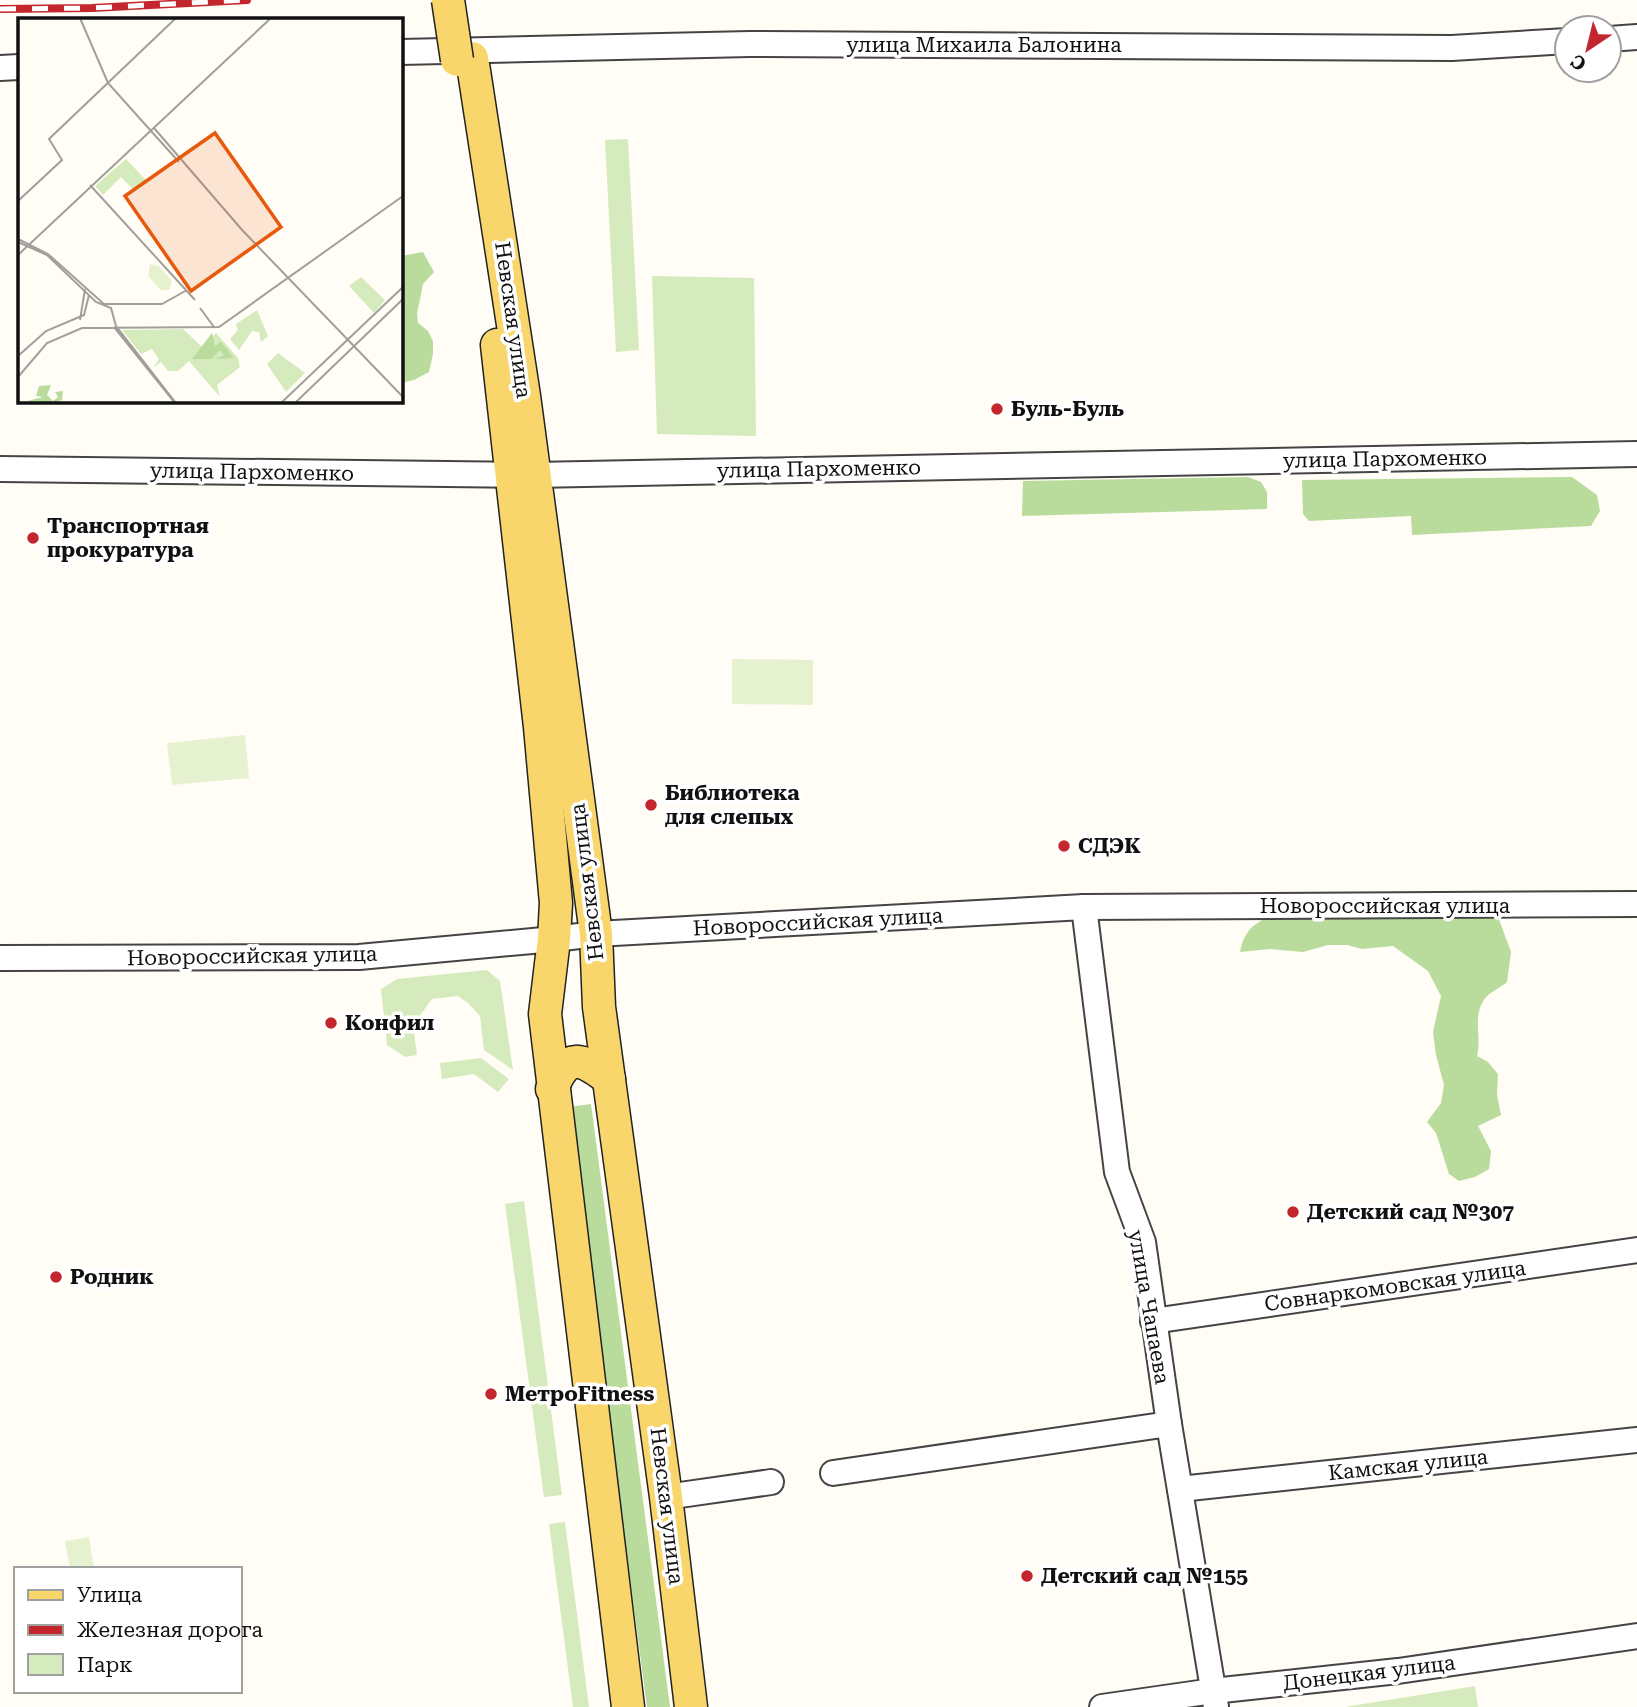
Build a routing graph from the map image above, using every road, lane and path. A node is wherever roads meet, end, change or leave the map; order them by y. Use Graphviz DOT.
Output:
graph roads {
  1 [pos="448,0"];
  2 [pos="464,0"];
  3 [pos="1553,42"];
  4 [pos="402,52"];
  5 [pos="465,59"];
  6 [pos="18,67"];
  7 [pos="0,68"];
  8 [pos="1637,454"];
  9 [pos="0,469"];
  10 [pos="523,475"];
  11 [pos="1637,904"];
  12 [pos="1084,907"];
  13 [pos="596,933"];
  14 [pos="554,939"];
  15 [pos="0,958"];
  16 [pos="609,1079"];
  17 [pos="552,1089"];
  18 [pos="1637,1250"];
  19 [pos="1153,1321"];
  20 [pos="1169,1424"];
  21 [pos="1637,1440"];
  22 [pos="833,1473"];
  23 [pos="771,1482"];
  24 [pos="1180,1489"];
  25 [pos="666,1497"];
  26 [pos="1637,1636"];
  27 [pos="1215,1699"];
  28 [pos="628,1707"];
  29 [pos="691,1707"];
  30 [pos="1102,1707"];
  1 -- 5 [label="main road, bridge"];
  2 -- 5 [label="main road"];
  3 -- 4 [label="street, улица Михаила Балонина"];
  5 -- 10 [label="main road, Невская улица"];
  6 -- 7 [label="street"];
  8 -- 10 [label="street, улица Пархоменко"];
  9 -- 10 [label="street, улица Пархоменко"];
  10 -- 13 [label="main road, Невская улица"];
  10 -- 14 [label="main road, Невская улица"];
  11 -- 12 [label="street, Новороссийская улица"];
  12 -- 13 [label="street, Новороссийская улица"];
  12 -- 19 [label="street, улица Чапаева"];
  13 -- 14 [label="street, Новороссийская улица"];
  13 -- 16 [label="main road, Невская улица"];
  14 -- 15 [label="street, Новороссийская улица"];
  14 -- 17 [label="main road, Невская улица"];
  16 -- 17 [label="main road"];
  16 -- 25 [label="main road, Невская улица"];
  17 -- 28 [label="main road, Невская улица"];
  18 -- 19 [label="street, Совнаркомовская улица"];
  19 -- 20 [label="street, улица Чапаева"];
  20 -- 22 [label="street"];
  20 -- 24 [label="street, улица Чапаева"];
  21 -- 24 [label="street, Камская улица"];
  23 -- 25 [label="street"];
  24 -- 27 [label="street, улица Чапаева"];
  25 -- 29 [label="main road, Невская улица"];
  26 -- 27 [label="street, Донецкая улица"];
  27 -- 30 [label="street, Донецкая улица"];
}
